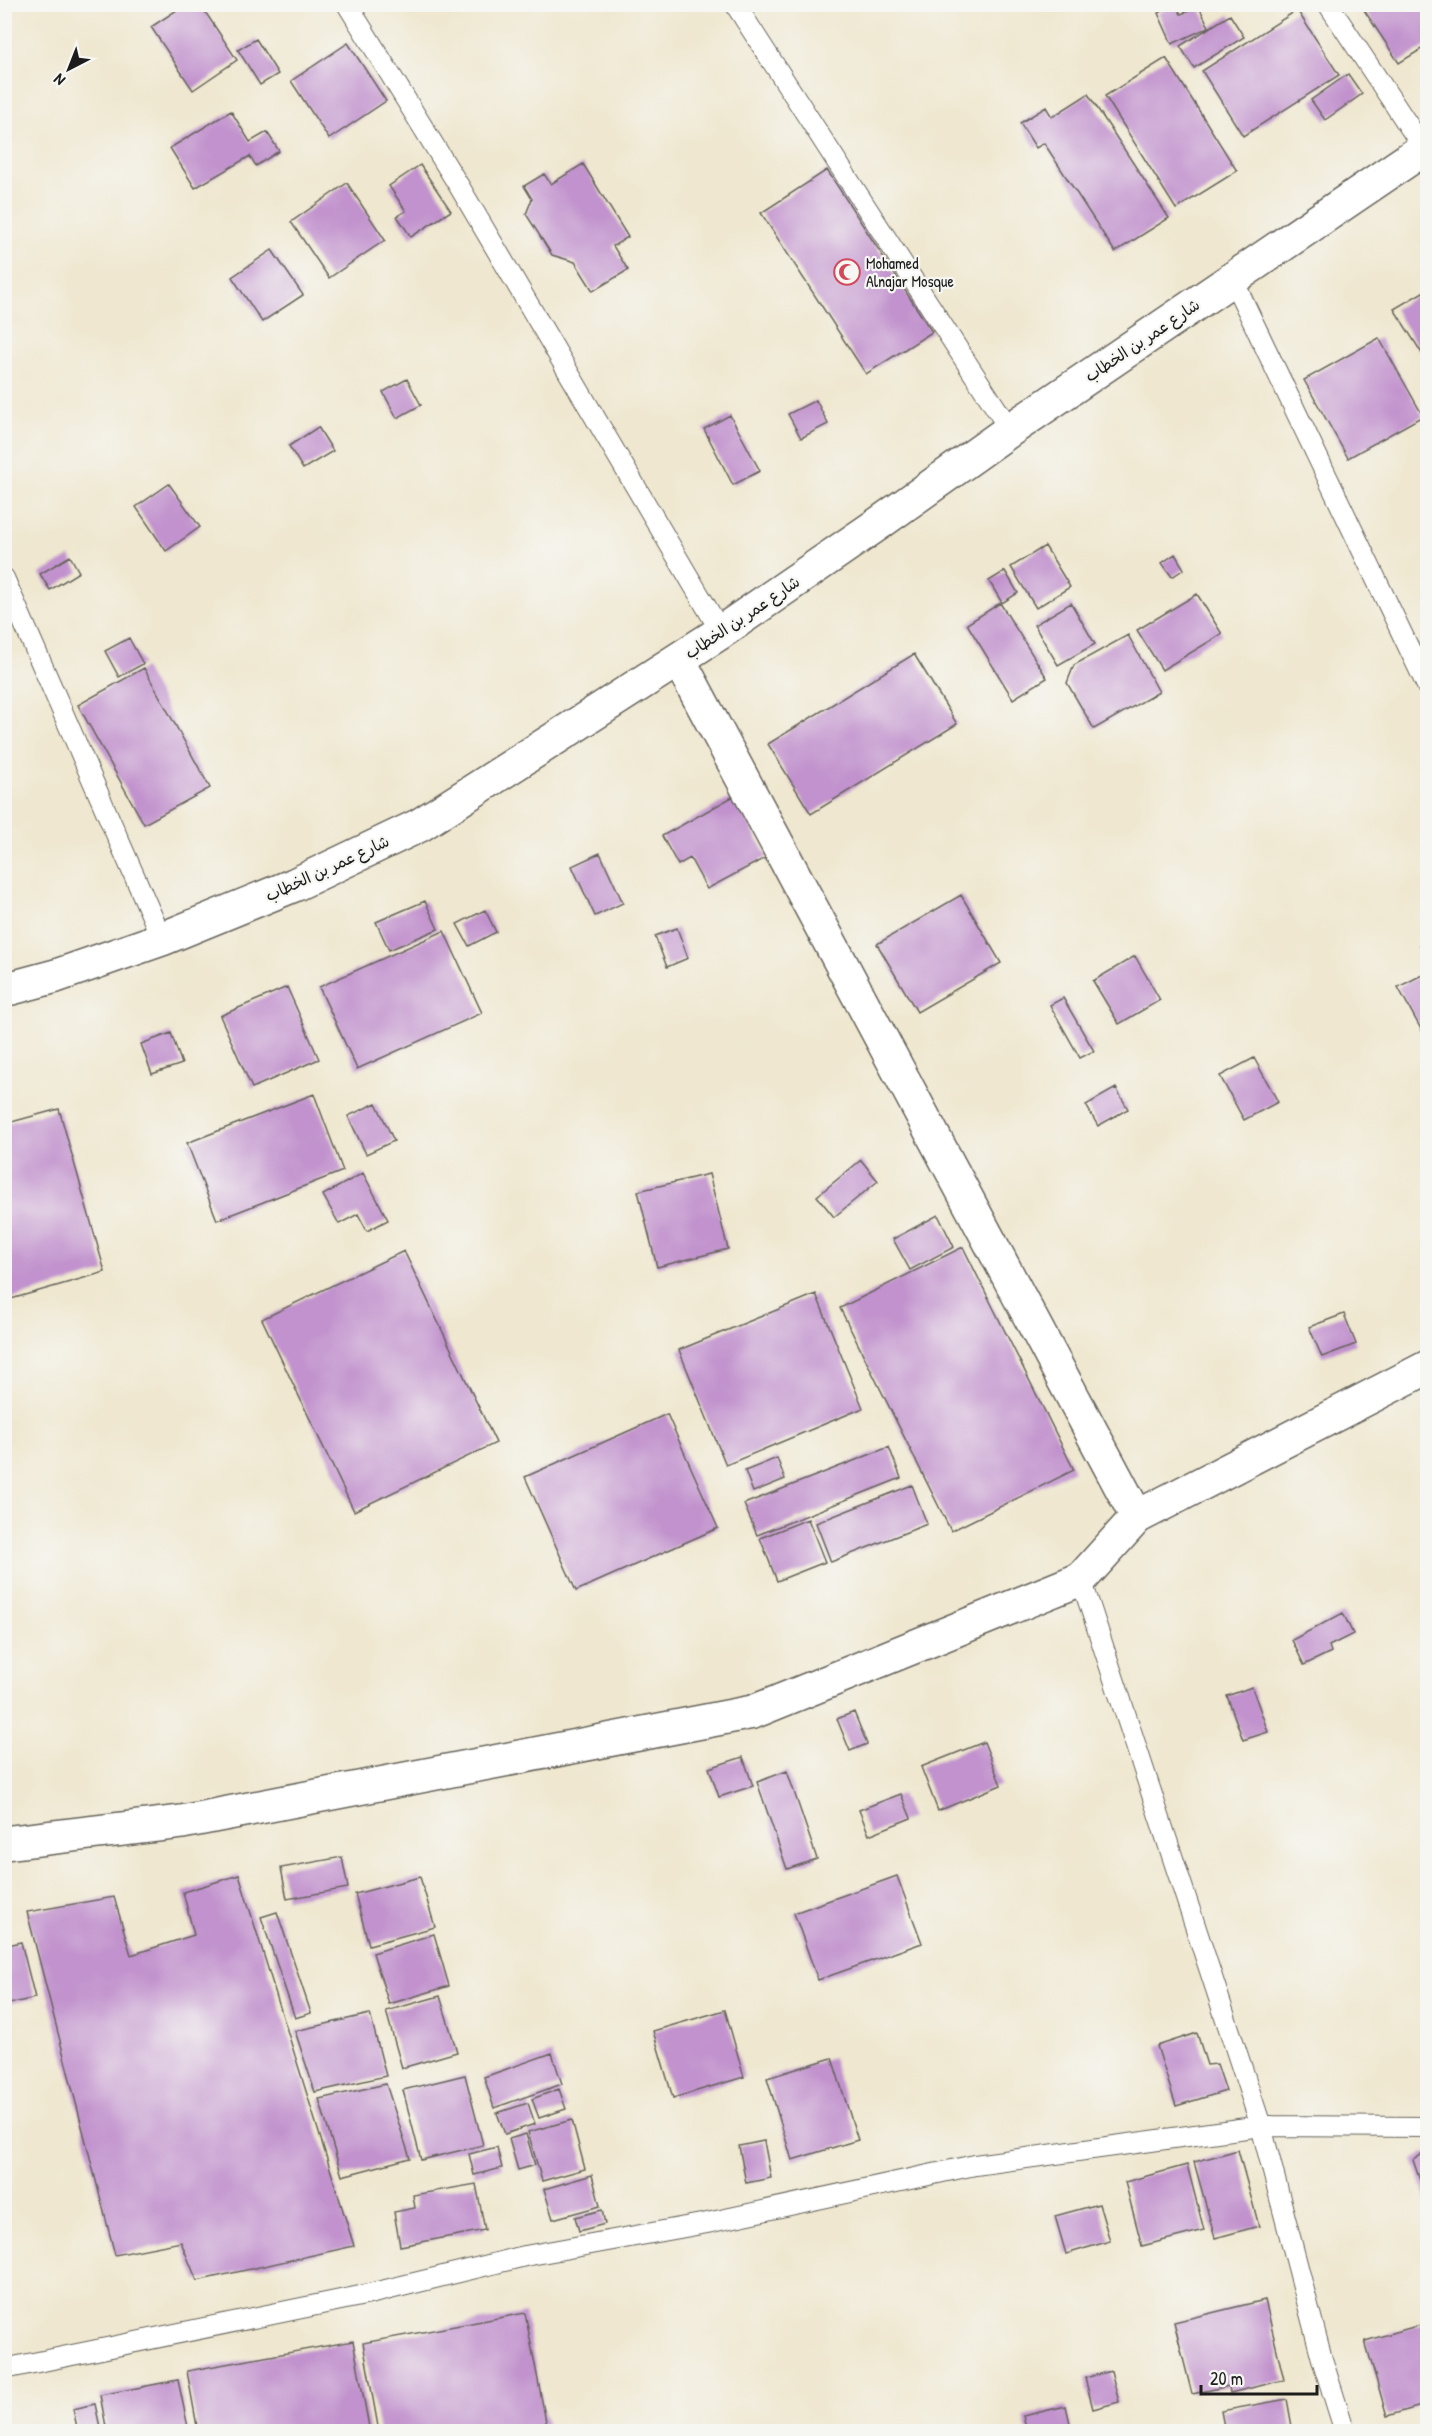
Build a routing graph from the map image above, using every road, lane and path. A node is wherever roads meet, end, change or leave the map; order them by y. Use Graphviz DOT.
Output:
graph roads {
  1 [pos="347,4"];
  2 [pos="735,4"];
  3 [pos="1328,4"];
  4 [pos="1426,147"];
  5 [pos="1232,278"];
  6 [pos="1010,430"];
  7 [pos="4,578"];
  8 [pos="721,632"];
  9 [pos="679,660"];
  10 [pos="1428,688"];
  11 [pos="162,939"];
  12 [pos="4,990"];
  13 [pos="1428,1367"];
  14 [pos="1137,1517"];
  15 [pos="1081,1579"];
  16 [pos="4,1843"];
  17 [pos="1261,2126"];
  18 [pos="1428,2127"];
  19 [pos="4,2369"];
  20 [pos="1345,2432"];
  1 -- 8 [label="lane"];
  2 -- 6 [label="lane"];
  3 -- 4 [label="lane"];
  4 -- 5 [label="street, شارع عمر بن الخطاب"];
  5 -- 6 [label="street, شارع عمر بن الخطاب"];
  5 -- 10 [label="lane"];
  6 -- 8 [label="street, شارع عمر بن الخطاب"];
  7 -- 11 [label="lane"];
  8 -- 9 [label="street, شارع عمر بن الخطاب"];
  9 -- 11 [label="street, شارع عمر بن الخطاب"];
  9 -- 14 [label="street"];
  11 -- 12 [label="street, شارع عمر بن الخطاب"];
  13 -- 14 [label="street"];
  14 -- 15 [label="street"];
  15 -- 16 [label="street"];
  15 -- 17 [label="lane"];
  17 -- 18 [label="lane"];
  17 -- 19 [label="lane"];
  17 -- 20 [label="lane"];
}
